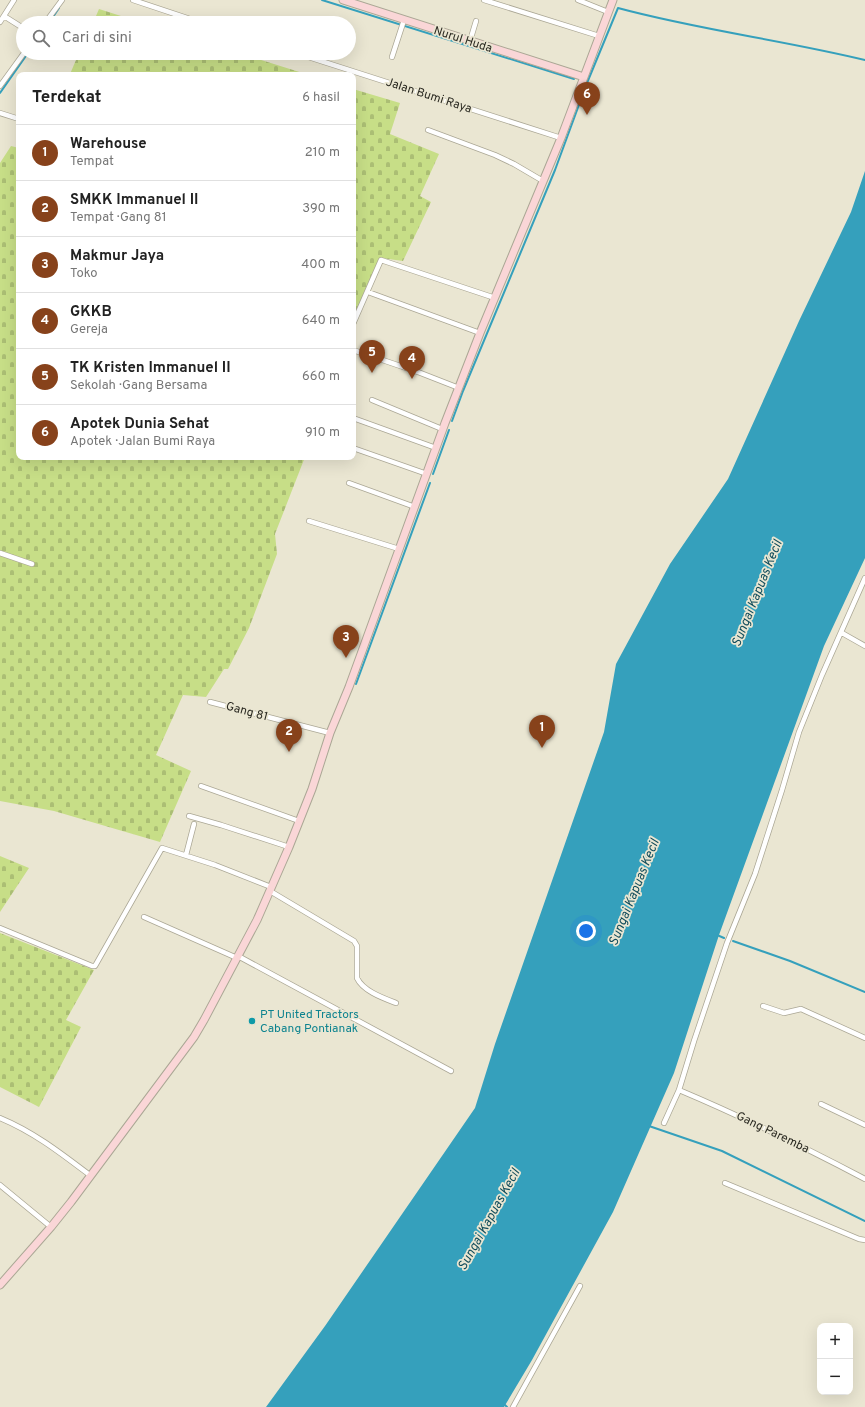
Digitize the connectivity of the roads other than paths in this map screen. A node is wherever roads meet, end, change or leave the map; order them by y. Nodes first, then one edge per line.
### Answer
1 (14, 0) edge
2 (62, 0) edge
3 (133, 0) edge
4 (343, 0) edge
5 (484, 0) edge
6 (578, 0) edge
7 (613, 0) edge
8 (608, 12) junction
9 (4, 16) junction
10 (50, 16) edge
11 (181, 16) edge
12 (404, 20) junction
13 (476, 21) dead end
14 (0, 22) edge
15 (16, 24) edge
16 (599, 36) junction
17 (470, 41) junction
18 (392, 57) dead end
19 (18, 60) edge
20 (318, 60) edge
21 (355, 72) edge
22 (356, 72) edge
23 (584, 77) junction
24 (2, 79) edge
25 (0, 86) edge
26 (0, 113) edge
27 (16, 118) edge
28 (428, 130) dead end
29 (561, 138) junction
30 (543, 181) junction
31 (368, 292) junction
32 (494, 298) junction
33 (356, 318) edge
34 (480, 333) junction
35 (356, 351) edge
36 (459, 388) junction
37 (372, 400) dead end
38 (356, 419) edge
39 (442, 429) junction
40 (436, 448) junction
41 (356, 449) edge
42 (427, 474) junction
43 (349, 483) dead end
44 (415, 507) junction
45 (309, 521) dead end
46 (399, 549) junction
47 (0, 553) edge
48 (32, 564) dead end
49 (865, 578) edge
50 (842, 633) junction
51 (865, 646) edge
52 (210, 702) dead end
53 (330, 734) junction
54 (200, 786) dead end
55 (189, 816) dead end
56 (299, 821) junction
57 (194, 824) dead end
58 (289, 847) junction
59 (186, 855) junction
60 (270, 889) junction
61 (144, 917) dead end
62 (0, 928) edge
63 (238, 957) junction
64 (396, 1003) dead end
65 (763, 1006) dead end
66 (865, 1038) edge
67 (451, 1071) dead end
68 (679, 1090) junction
69 (821, 1104) dead end
70 (0, 1118) edge
71 (664, 1123) dead end
72 (865, 1125) edge
73 (91, 1176) junction
74 (865, 1179) edge
75 (725, 1183) dead end
76 (0, 1185) edge
77 (51, 1227) junction
78 (865, 1240) edge
79 (0, 1285) edge
80 (580, 1286) dead end
81 (513, 1407) edge

1 - 9 street
2 - 10 street
3 - 11 street
4 - 12 main road, Nurul Huda
5 - 16 street
6 - 8 street
7 - 8 main road
8 - 16 main road
9 - 14 street
9 - 15 street
12 - 17 main road, Nurul Huda
12 - 18 street
13 - 17 street
16 - 23 main road
17 - 23 main road, Nurul Huda
19 - 24 street
20 - 21 street, Jalan Bumi Raya
22 - 29 street, Jalan Bumi Raya
23 - 29 main road
24 - 25 street
26 - 27 street
28 - 30 street
29 - 30 main road
30 - 32 main road
31 - 32 street
31 - 33 street
31 - 34 street
32 - 34 main road
34 - 36 main road
35 - 36 street
36 - 39 main road
37 - 39 street
38 - 40 street
39 - 40 main road
40 - 42 main road
41 - 42 street
42 - 44 main road
43 - 44 street
44 - 46 main road
45 - 46 street
46 - 53 main road
47 - 48 street
49 - 50 street
50 - 51 street
50 - 68 street
52 - 53 street, Gang 81
53 - 56 main road
54 - 56 street
55 - 58 street
56 - 58 main road
57 - 59 street
58 - 60 main road
59 - 60 street
59 - 62 street
60 - 63 main road
60 - 64 street
61 - 63 street
63 - 67 street
63 - 73 main road
65 - 66 street
68 - 71 street
68 - 74 street, Gang Paremba
69 - 72 street
70 - 73 street
73 - 77 main road
75 - 78 street
76 - 77 street
77 - 79 main road
80 - 81 street

